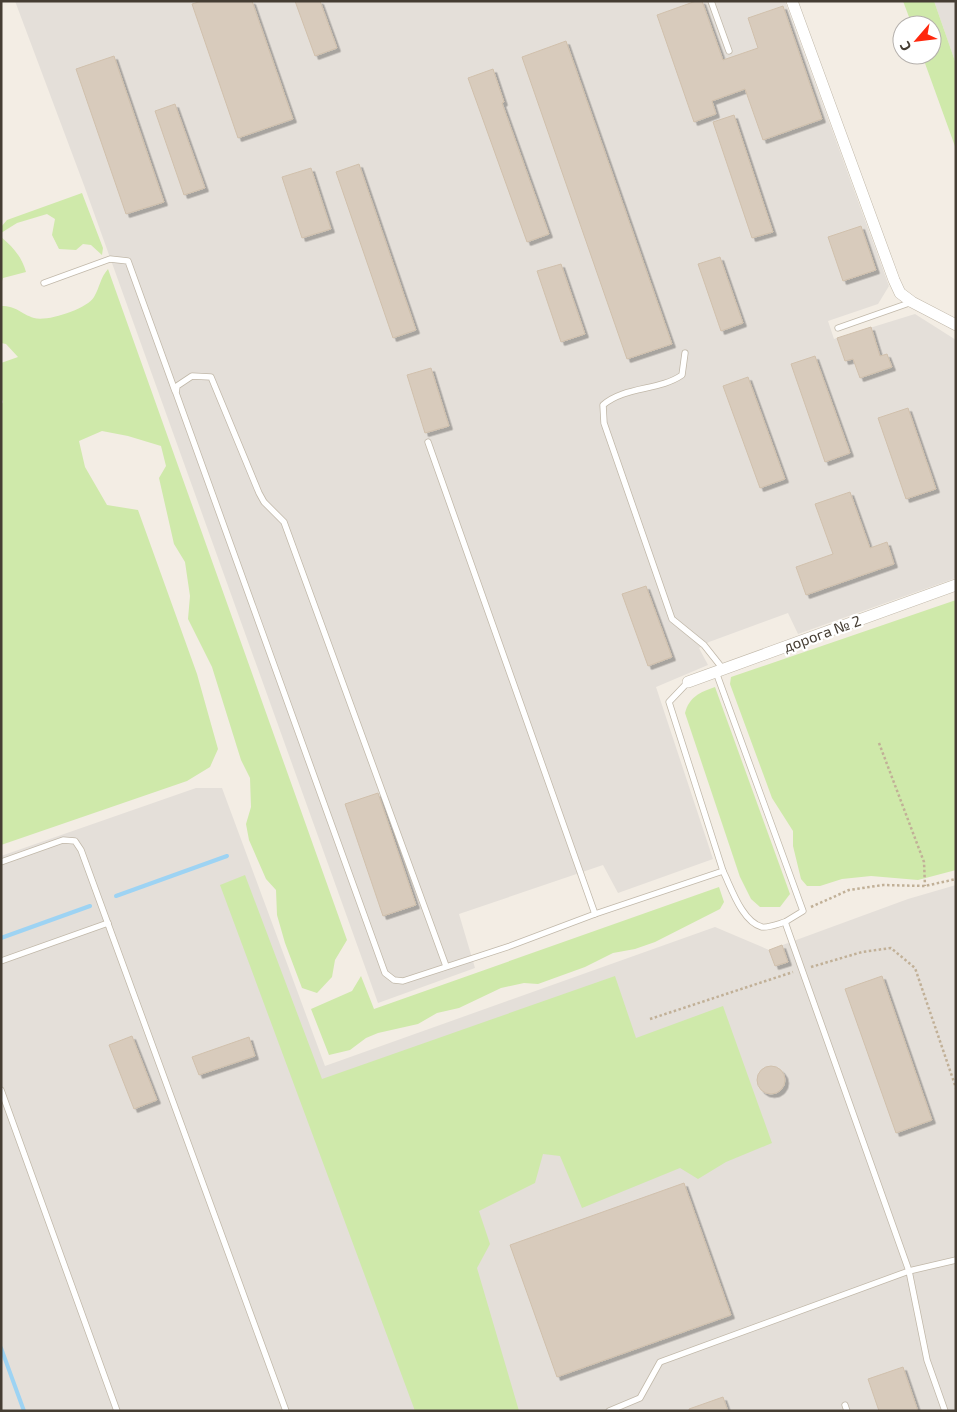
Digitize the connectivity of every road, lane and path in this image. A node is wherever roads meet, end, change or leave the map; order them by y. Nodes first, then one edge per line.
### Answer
1 (711, 1) edge
2 (792, 1) edge
3 (729, 52) dead end
4 (44, 284) dead end
5 (912, 302) junction
6 (956, 325) edge
7 (838, 328) dead end
8 (685, 353) dead end
9 (176, 393) junction
10 (428, 442) dead end
11 (956, 585) edge
12 (719, 671) junction
13 (688, 682) joint
14 (879, 743) dead end
15 (1, 862) edge
16 (723, 871) junction
17 (956, 879) edge
18 (925, 886) junction
19 (803, 911) junction
20 (595, 914) junction
21 (108, 922) junction
22 (785, 922) junction
23 (1, 960) edge
24 (446, 966) junction
25 (802, 969) junction
26 (650, 1019) dead end
27 (956, 1088) edge
28 (1, 1090) edge
29 (956, 1260) edge
30 (909, 1271) junction
31 (117, 1411) edge
32 (286, 1411) edge
33 (609, 1411) edge
34 (945, 1411) edge

1 - 3 lane
2 - 5 street
4 - 9 lane
5 - 6 street
5 - 7 lane
8 - 12 lane
9 - 24 lane
9 - 24 lane
10 - 20 lane
11 - 12 street, дорога № 2
12 - 13 street, дорога № 2
12 - 19 lane
13 - 16 lane
14 - 18 path
15 - 21 lane
16 - 20 lane
16 - 22 lane
17 - 18 path
18 - 19 path
19 - 22 lane
20 - 24 lane
21 - 23 lane
21 - 32 lane
22 - 25 lane
25 - 26 path
25 - 27 path
25 - 30 lane
28 - 31 lane
29 - 30 lane
30 - 33 lane
30 - 34 lane

